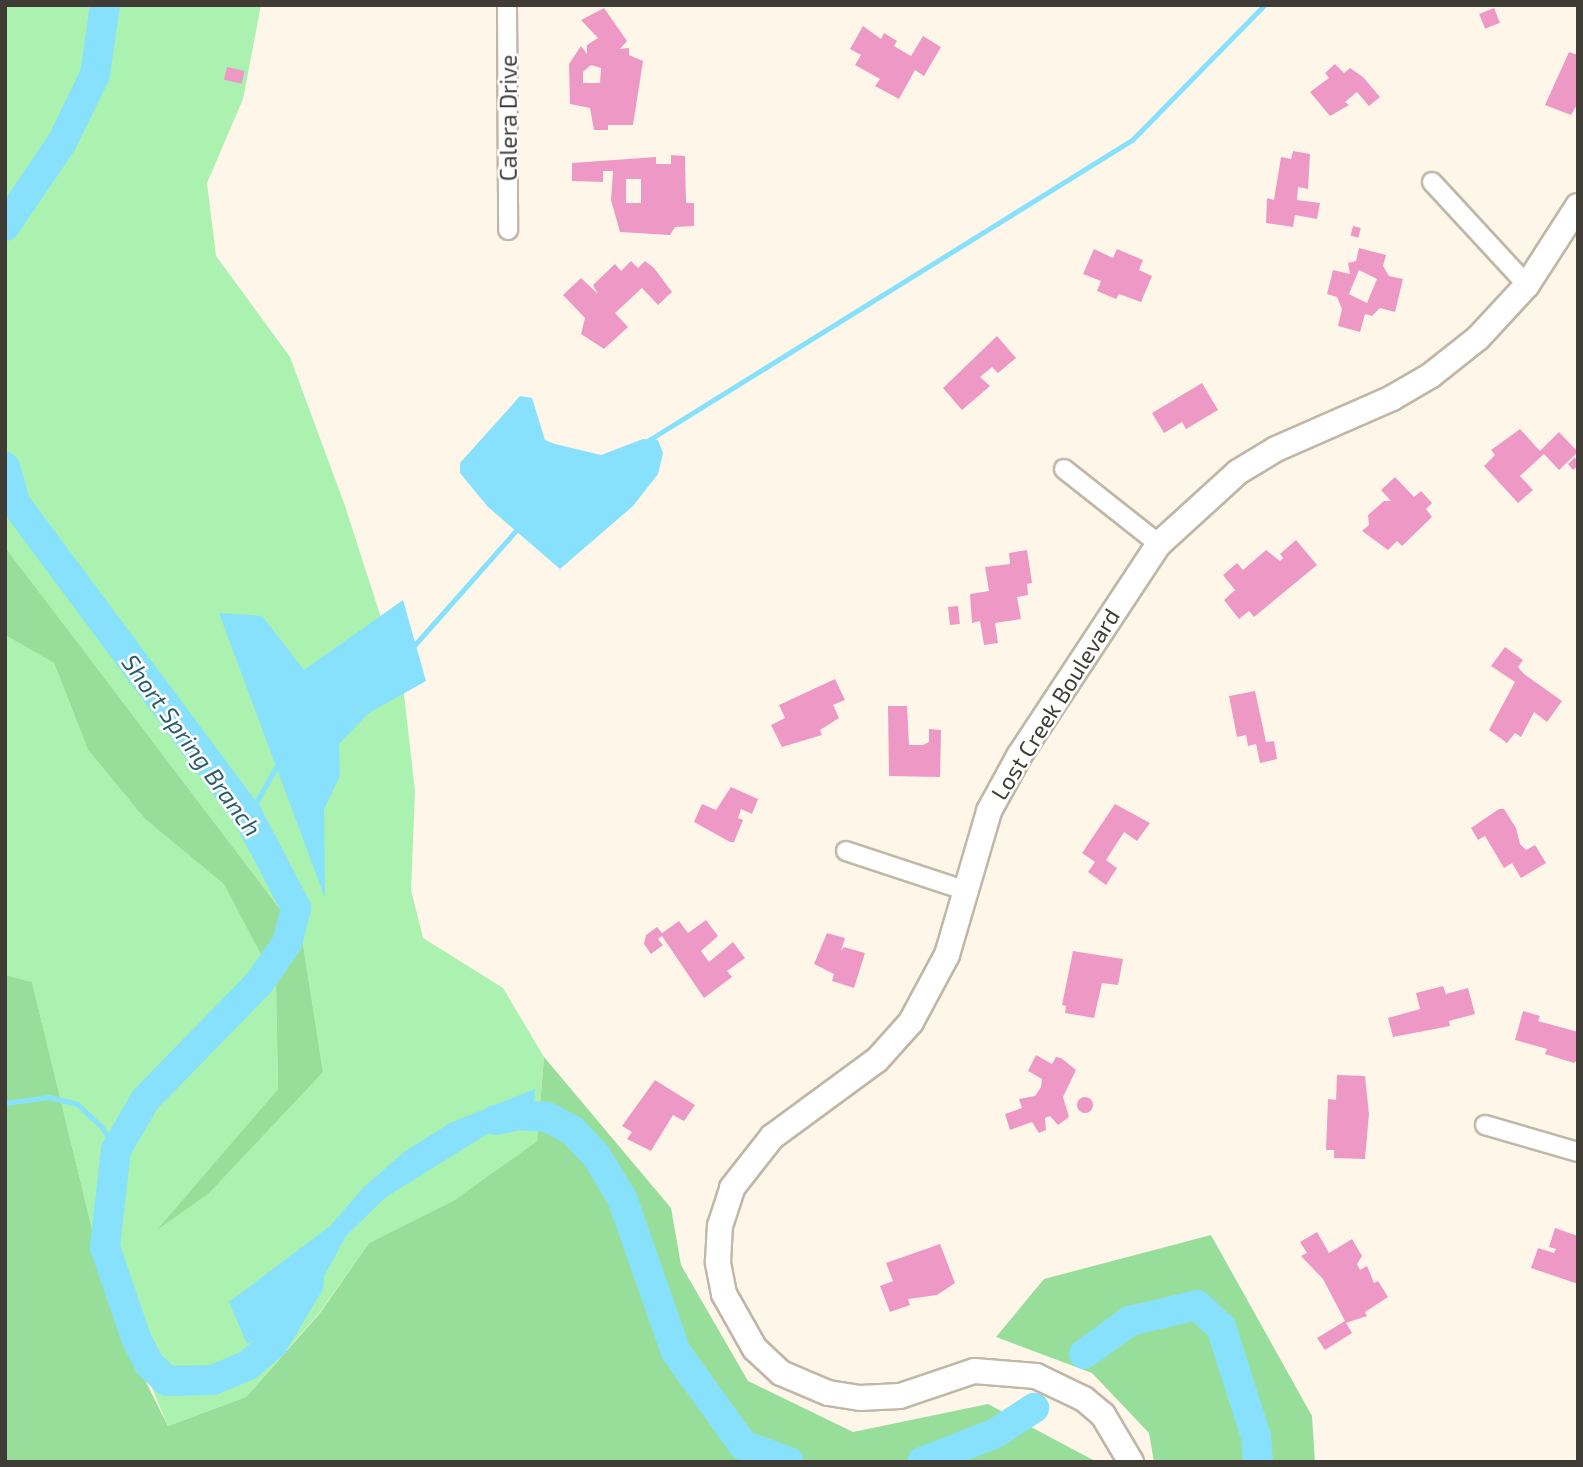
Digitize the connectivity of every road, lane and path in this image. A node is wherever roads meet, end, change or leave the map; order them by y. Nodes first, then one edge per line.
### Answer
1 (507, 5) edge
2 (1432, 182) dead end
3 (1578, 206) edge
4 (508, 230) dead end
5 (1528, 285) junction
6 (1064, 469) dead end
7 (1159, 544) junction
8 (846, 851) dead end
9 (964, 890) junction
10 (1485, 1125) dead end
11 (1578, 1152) edge
12 (1131, 1462) edge

1 - 4 street, Calera Drive
2 - 5 street
3 - 5 street, Lost Creek Boulevard
5 - 7 street, Lost Creek Boulevard
6 - 7 street
7 - 9 street, Lost Creek Boulevard
8 - 9 street
9 - 12 street, Lost Creek Boulevard
10 - 11 street

